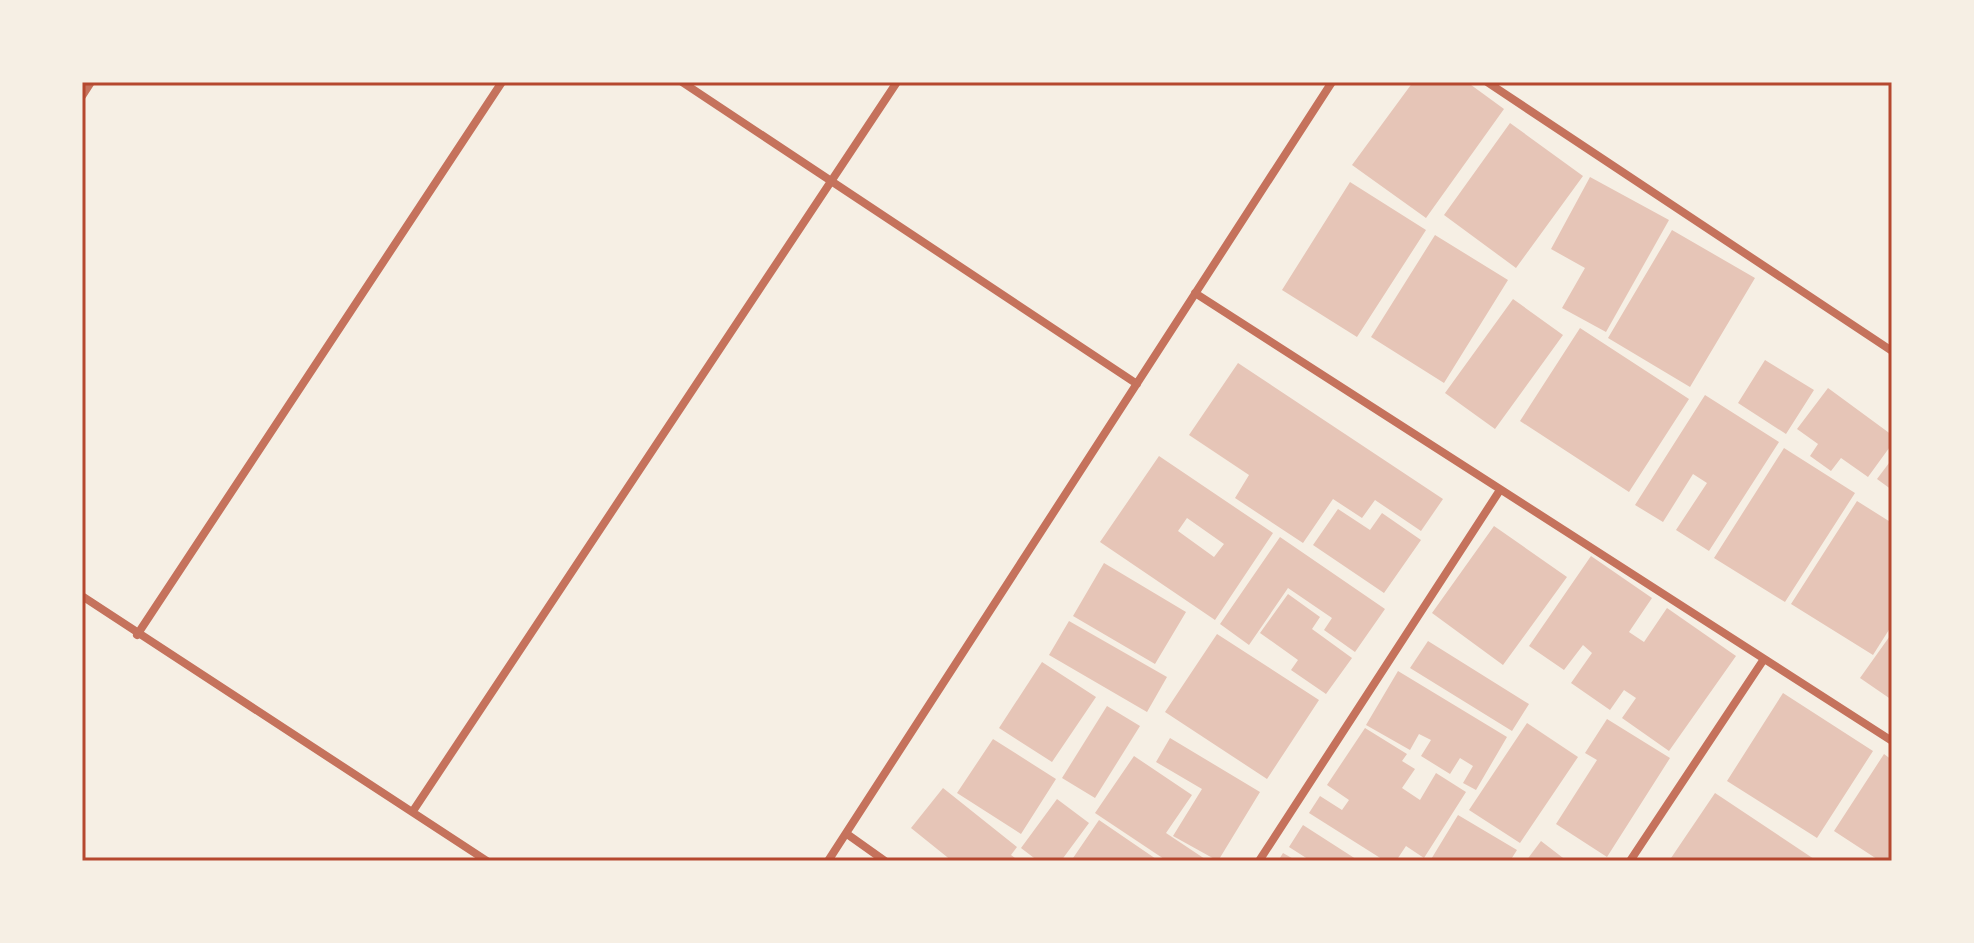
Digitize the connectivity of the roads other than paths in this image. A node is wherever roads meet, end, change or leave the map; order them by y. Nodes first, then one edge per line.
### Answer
1 (502, 82) edge
2 (682, 82) edge
3 (897, 82) edge
4 (1332, 82) edge
5 (1487, 82) edge
6 (90, 83) edge
7 (82, 96) edge
8 (833, 180) junction
9 (1195, 293) junction
10 (1892, 351) edge
11 (1137, 384) junction
12 (1500, 490) junction
13 (82, 596) edge
14 (137, 635) junction
15 (1764, 659) junction
16 (1892, 741) edge
17 (413, 811) junction
18 (847, 834) junction
19 (487, 861) edge
20 (828, 861) edge
21 (885, 861) edge
22 (1259, 861) edge
23 (1630, 861) edge

1 - 14 street
2 - 8 street
3 - 8 street
4 - 9 street
5 - 10 street
6 - 7 street
8 - 11 street
8 - 17 street
9 - 11 street
9 - 12 street
11 - 18 street
12 - 15 street
12 - 22 street
13 - 14 street
14 - 17 street
15 - 16 street
15 - 23 street
17 - 19 street
18 - 20 street
18 - 21 street

